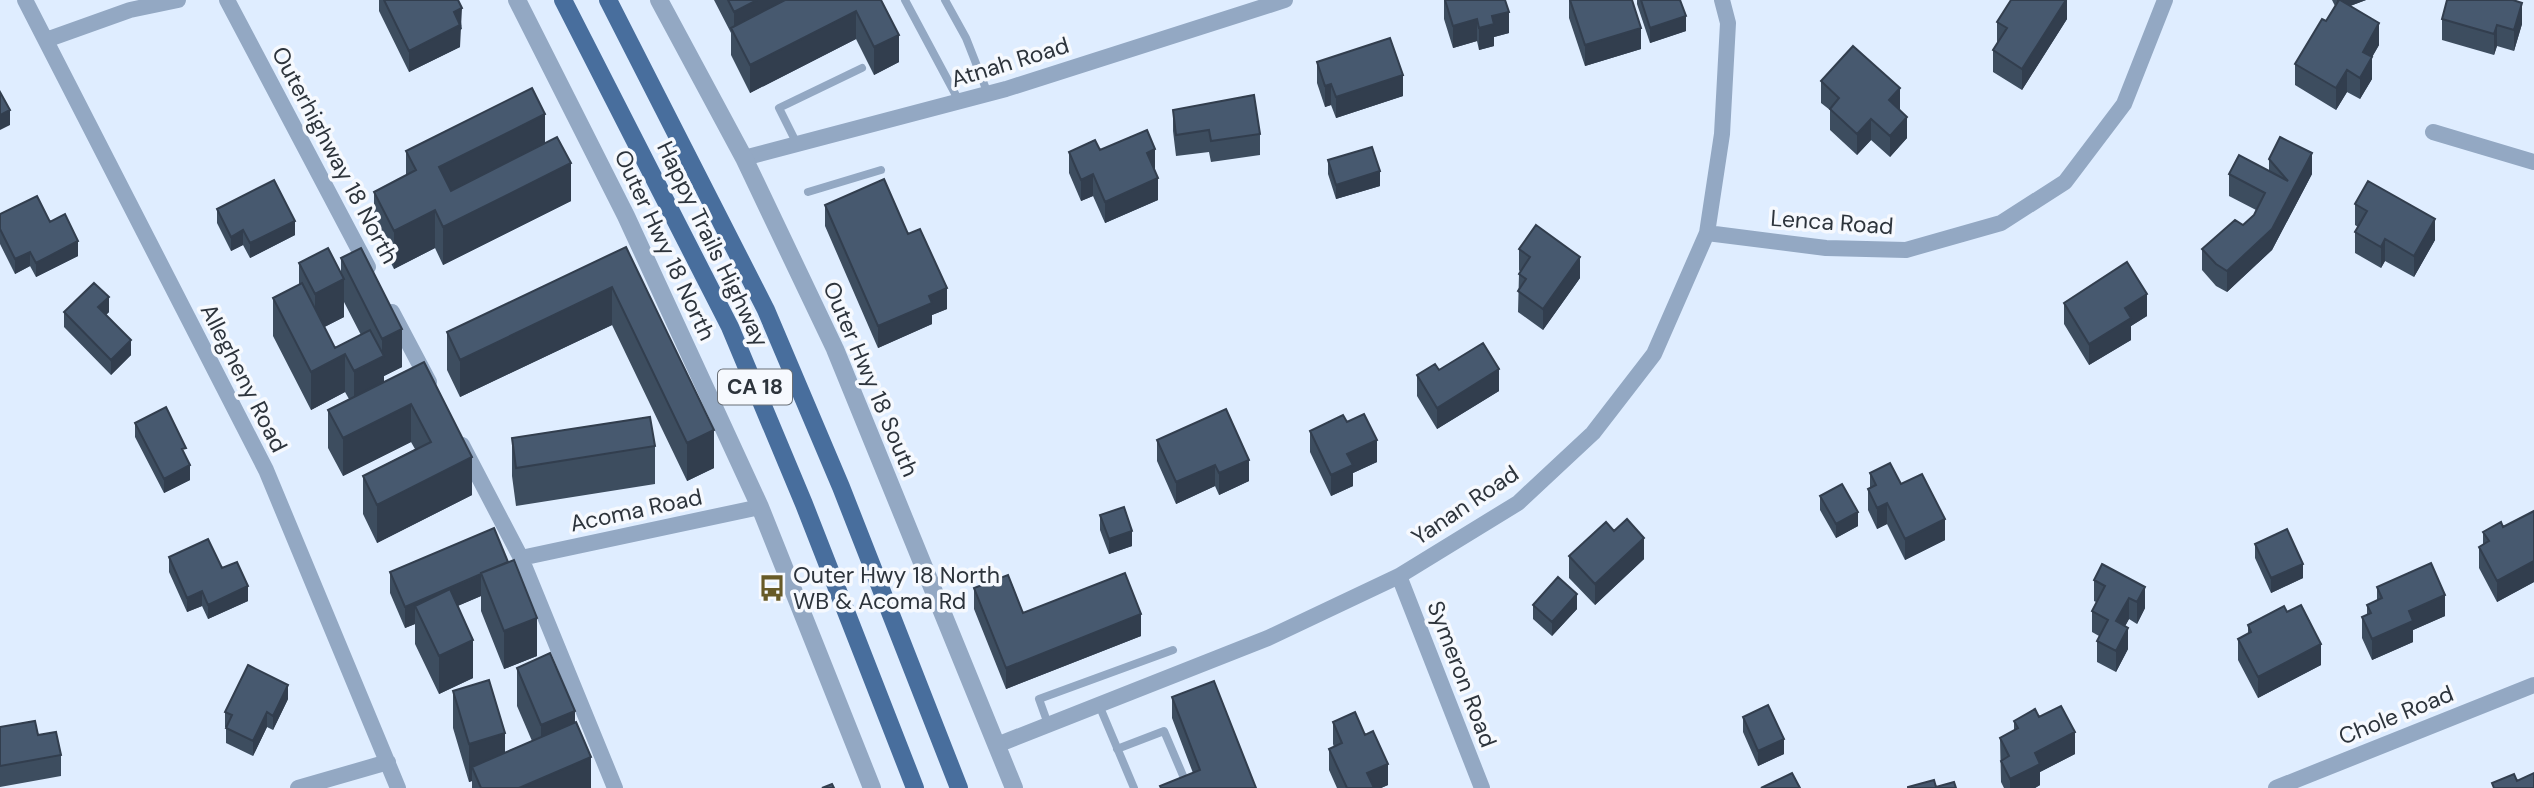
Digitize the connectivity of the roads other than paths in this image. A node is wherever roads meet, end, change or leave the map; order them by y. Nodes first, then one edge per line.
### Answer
1 (25, 0) edge
2 (178, 0) edge
3 (228, 0) edge
4 (517, 0) edge
5 (563, 0) edge
6 (608, 0) edge
7 (659, 0) edge
8 (905, 0) edge
9 (946, 0) edge
10 (1285, 0) edge
11 (1722, 0) edge
12 (2165, 0) edge
13 (1256, 4) edge
14 (46, 40) junction
15 (862, 68) dead end
16 (988, 93) junction
17 (959, 101) junction
18 (2433, 132) dead end
19 (797, 144) junction
20 (744, 158) junction
21 (2534, 162) edge
22 (881, 170) dead end
23 (808, 192) dead end
24 (1707, 233) junction
25 (374, 279) edge
26 (387, 303) edge
27 (438, 400) edge
28 (457, 437) edge
29 (760, 507) junction
30 (521, 558) junction
31 (1399, 576) junction
32 (1173, 650) dead end
33 (2534, 685) edge
34 (1099, 705) junction
35 (1048, 724) junction
36 (997, 745) junction
37 (1117, 749) junction
38 (388, 762) junction
39 (298, 788) edge
40 (398, 788) edge
41 (615, 788) edge
42 (872, 788) edge
43 (915, 788) edge
44 (959, 788) edge
45 (1014, 788) edge
46 (1134, 788) edge
47 (1179, 788) edge
48 (1482, 788) edge
49 (2276, 788) edge

1 - 14 street, Allegheny Road
2 - 14 street
3 - 25 street, Outerhighway 18 North
4 - 29 street, Outer Hwy 18 North
5 - 43 main road, Happy Trails Highway / CA 18
6 - 44 main road, Happy Trails Highway / CA 18
7 - 20 street, Outer Hwy 18 South
8 - 17 lane
9 - 16 lane
10 - 13 street, Atnah Road
11 - 24 street, Yanan Road
12 - 24 street, Lenca Road
13 - 16 street, Atnah Road
14 - 38 street, Allegheny Road
15 - 19 lane
16 - 17 street, Atnah Road
17 - 19 street, Atnah Road
18 - 21 street
19 - 20 street, Atnah Road
20 - 36 street, Outer Hwy 18 South
22 - 23 lane
24 - 31 street, Yanan Road
26 - 27 street
28 - 30 street
29 - 30 street, Acoma Road
29 - 42 street, Outer Hwy 18 North
30 - 41 street
31 - 34 street, Yanan Road
31 - 48 street, Symeron Road
32 - 35 lane
33 - 49 street, Chole Road
34 - 35 street, Yanan Road
34 - 37 lane
35 - 36 street, Yanan Road
36 - 45 street, Outer Hwy 18 South
37 - 46 lane
37 - 47 lane
38 - 39 street
38 - 40 street, Allegheny Road

